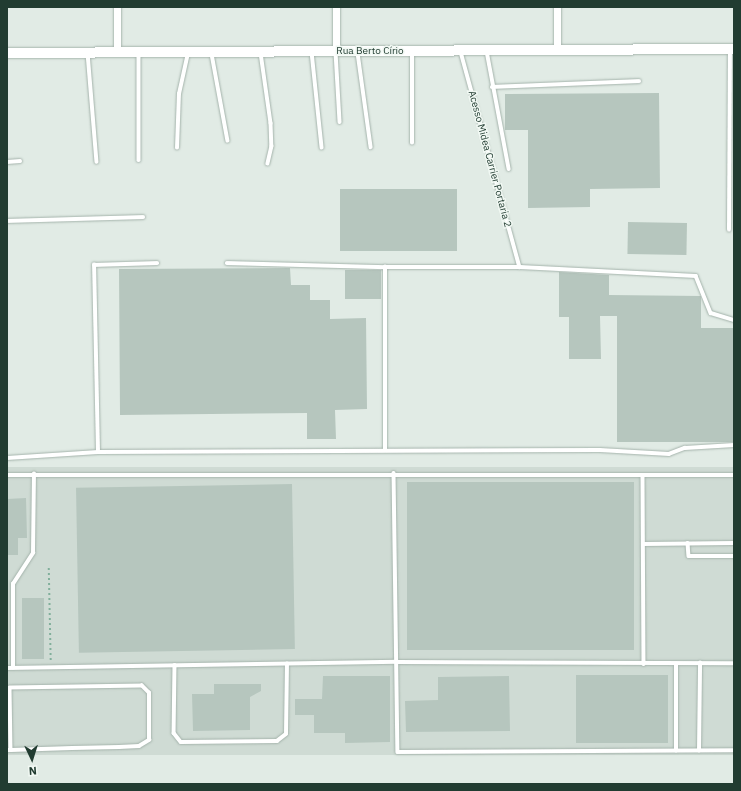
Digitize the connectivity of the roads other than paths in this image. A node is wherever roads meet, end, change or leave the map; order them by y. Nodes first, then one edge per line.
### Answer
1 (117, 7) edge
2 (336, 7) edge
3 (556, 7) edge
4 (732, 49) edge
5 (461, 50) junction
6 (487, 50) junction
7 (557, 50) junction
8 (312, 51) junction
9 (336, 51) junction
10 (358, 51) junction
11 (412, 51) junction
12 (88, 52) junction
13 (117, 52) junction
14 (139, 52) junction
15 (188, 52) junction
16 (211, 52) junction
17 (261, 52) junction
18 (7, 53) edge
19 (733, 75) edge
20 (639, 81) dead end
21 (492, 88) junction
22 (732, 116) edge
23 (340, 122) dead end
24 (228, 141) dead end
25 (412, 143) dead end
26 (322, 147) dead end
27 (371, 147) dead end
28 (177, 148) dead end
29 (139, 160) dead end
30 (20, 161) dead end
31 (7, 162) edge
32 (97, 162) dead end
33 (268, 164) dead end
34 (509, 169) dead end
35 (143, 217) dead end
36 (7, 221) edge
37 (729, 230) dead end
38 (157, 263) dead end
39 (227, 263) dead end
40 (520, 266) junction
41 (385, 267) junction
42 (734, 320) edge
43 (734, 446) edge
44 (385, 450) junction
45 (98, 452) junction
46 (7, 458) edge
47 (394, 473) junction
48 (34, 474) junction
49 (7, 475) edge
50 (734, 475) edge
51 (643, 476) junction
52 (688, 543) junction
53 (734, 543) edge
54 (643, 544) junction
55 (734, 556) edge
56 (397, 662) junction
57 (700, 663) junction
58 (734, 663) edge
59 (287, 664) junction
60 (644, 664) junction
61 (676, 664) junction
62 (175, 665) junction
63 (7, 668) edge
64 (13, 668) junction
65 (8, 688) edge
66 (9, 750) edge
67 (734, 750) edge
68 (676, 751) junction
69 (699, 751) junction

1 - 13 street
2 - 9 street
3 - 7 street
4 - 7 street, Rua Berto Círio
4 - 19 lane
5 - 6 street, Rua Berto Círio
5 - 11 street, Rua Berto Círio
5 - 40 lane, Acesso Midea Carrier Portaria 2
6 - 7 street, Rua Berto Círio
6 - 21 lane
8 - 9 street, Rua Berto Círio
8 - 17 street, Rua Berto Círio
8 - 26 lane
9 - 10 street, Rua Berto Círio
9 - 23 lane
10 - 11 street, Rua Berto Círio
10 - 27 lane
11 - 25 lane
12 - 13 street, Rua Berto Círio
12 - 18 street, Rua Berto Círio
12 - 32 lane
13 - 14 street, Rua Berto Círio
14 - 15 street, Rua Berto Círio
14 - 29 lane
15 - 16 street, Rua Berto Círio
15 - 28 lane
16 - 17 street, Rua Berto Círio
16 - 24 lane
17 - 33 lane
19 - 22 lane
20 - 21 lane
21 - 34 lane
22 - 37 lane
30 - 31 lane
35 - 36 lane
38 - 45 lane
39 - 41 lane
40 - 41 lane
40 - 42 lane
41 - 44 lane
43 - 44 lane
44 - 45 lane
45 - 46 lane
47 - 48 lane
47 - 51 lane
47 - 56 lane
48 - 49 lane
48 - 64 lane
50 - 51 lane
51 - 54 lane
52 - 53 lane
52 - 54 lane
52 - 55 lane
54 - 60 lane
56 - 59 lane
56 - 60 lane
56 - 68 lane
57 - 58 lane
57 - 61 lane
57 - 69 lane
59 - 62 lane
59 - 62 lane
60 - 61 lane
61 - 68 lane
62 - 64 lane
63 - 64 lane
65 - 66 lane
65 - 66 lane
67 - 69 lane
68 - 69 lane

